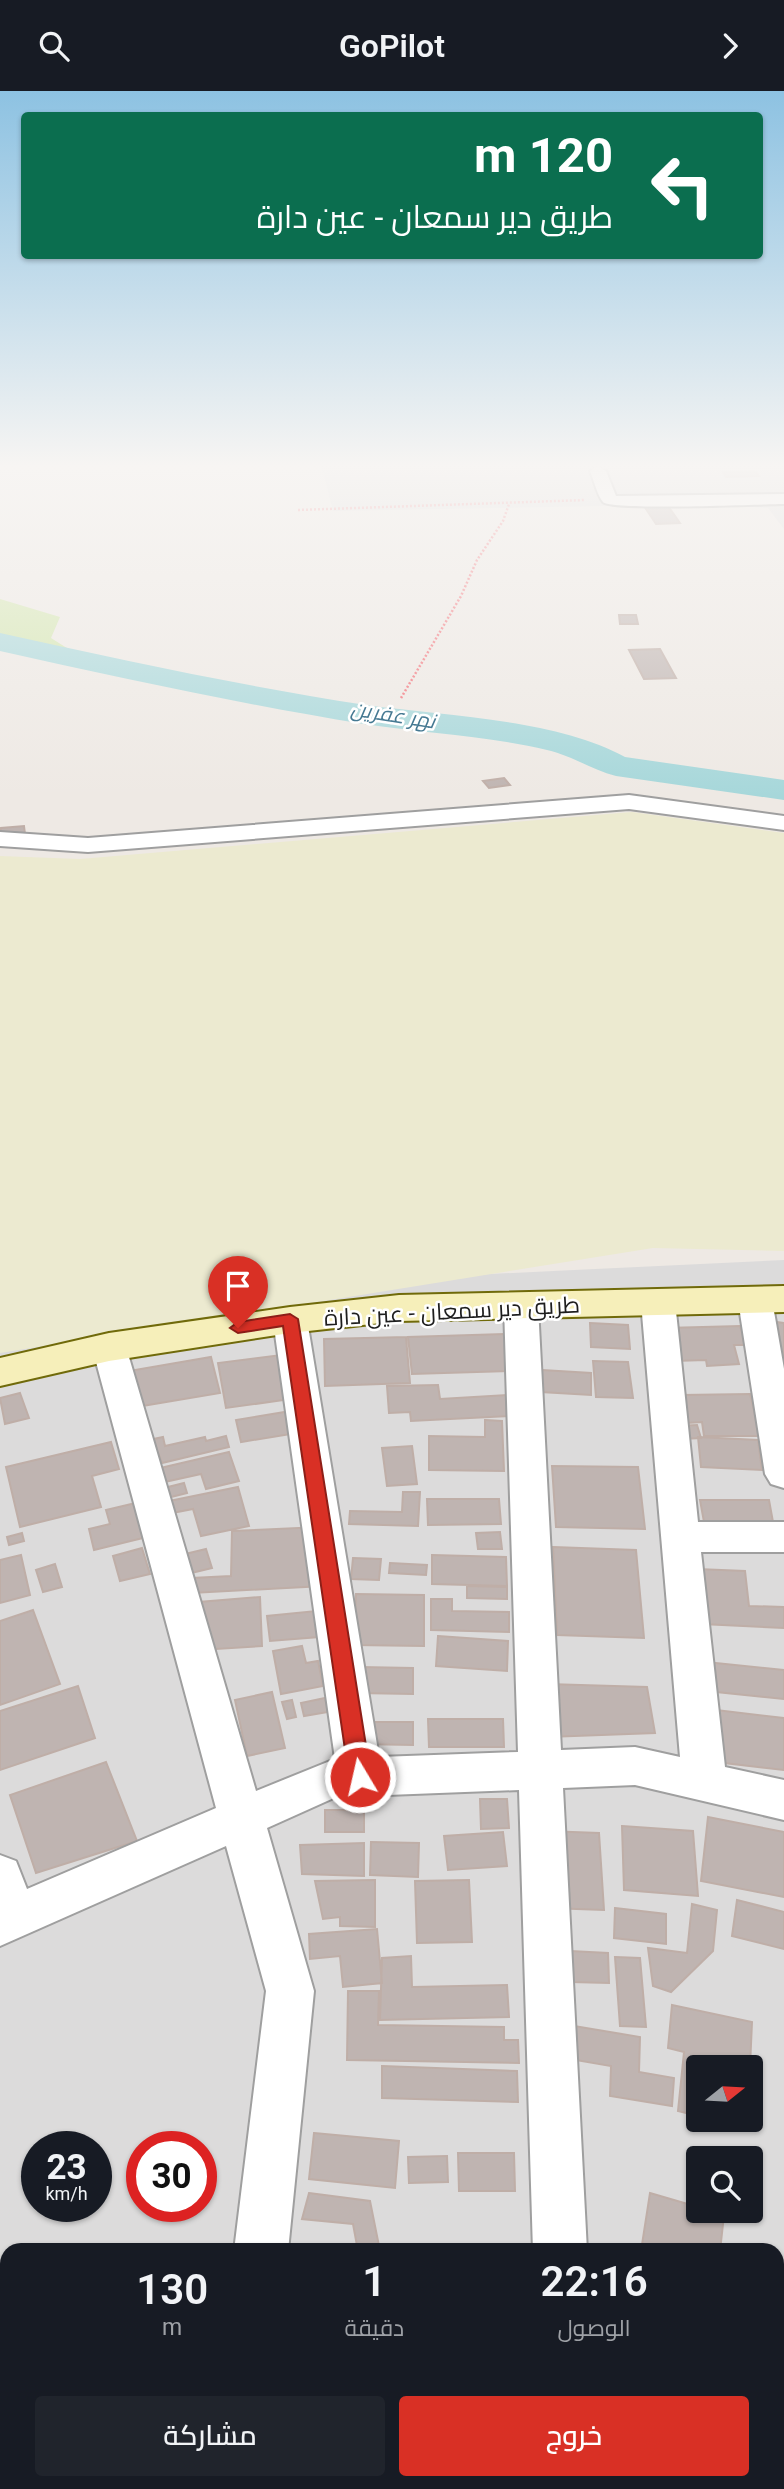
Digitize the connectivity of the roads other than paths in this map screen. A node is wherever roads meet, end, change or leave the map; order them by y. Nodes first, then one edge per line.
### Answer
1 (784, 823) edge
2 (0, 839) edge
3 (770, 1299) edge
4 (658, 1302) junction
5 (521, 1306) junction
6 (290, 1319) junction
7 (109, 1347) junction
8 (0, 1373) edge
9 (784, 1474) edge
10 (680, 1537) junction
11 (784, 1537) edge
12 (540, 1770) junction
13 (360, 1777) junction
14 (704, 1782) junction
15 (784, 1800) edge
16 (242, 1818) junction
17 (4, 1906) edge
18 (262, 2243) edge
19 (560, 2243) edge

1 - 2 street
3 - 4 main road, طريق دير سمعان - عين دارة
3 - 9 street
4 - 5 main road, طريق دير سمعان - عين دارة
4 - 10 street
5 - 6 main road, طريق دير سمعان - عين دارة
5 - 12 street
6 - 7 main road, طريق دير سمعان - عين دارة
6 - 13 street
7 - 8 main road, طريق دير سمعان - عين دارة
7 - 16 street
10 - 11 street
10 - 14 street
12 - 13 street
12 - 14 street
12 - 19 street
13 - 16 street
14 - 15 street
16 - 17 street
16 - 18 street

